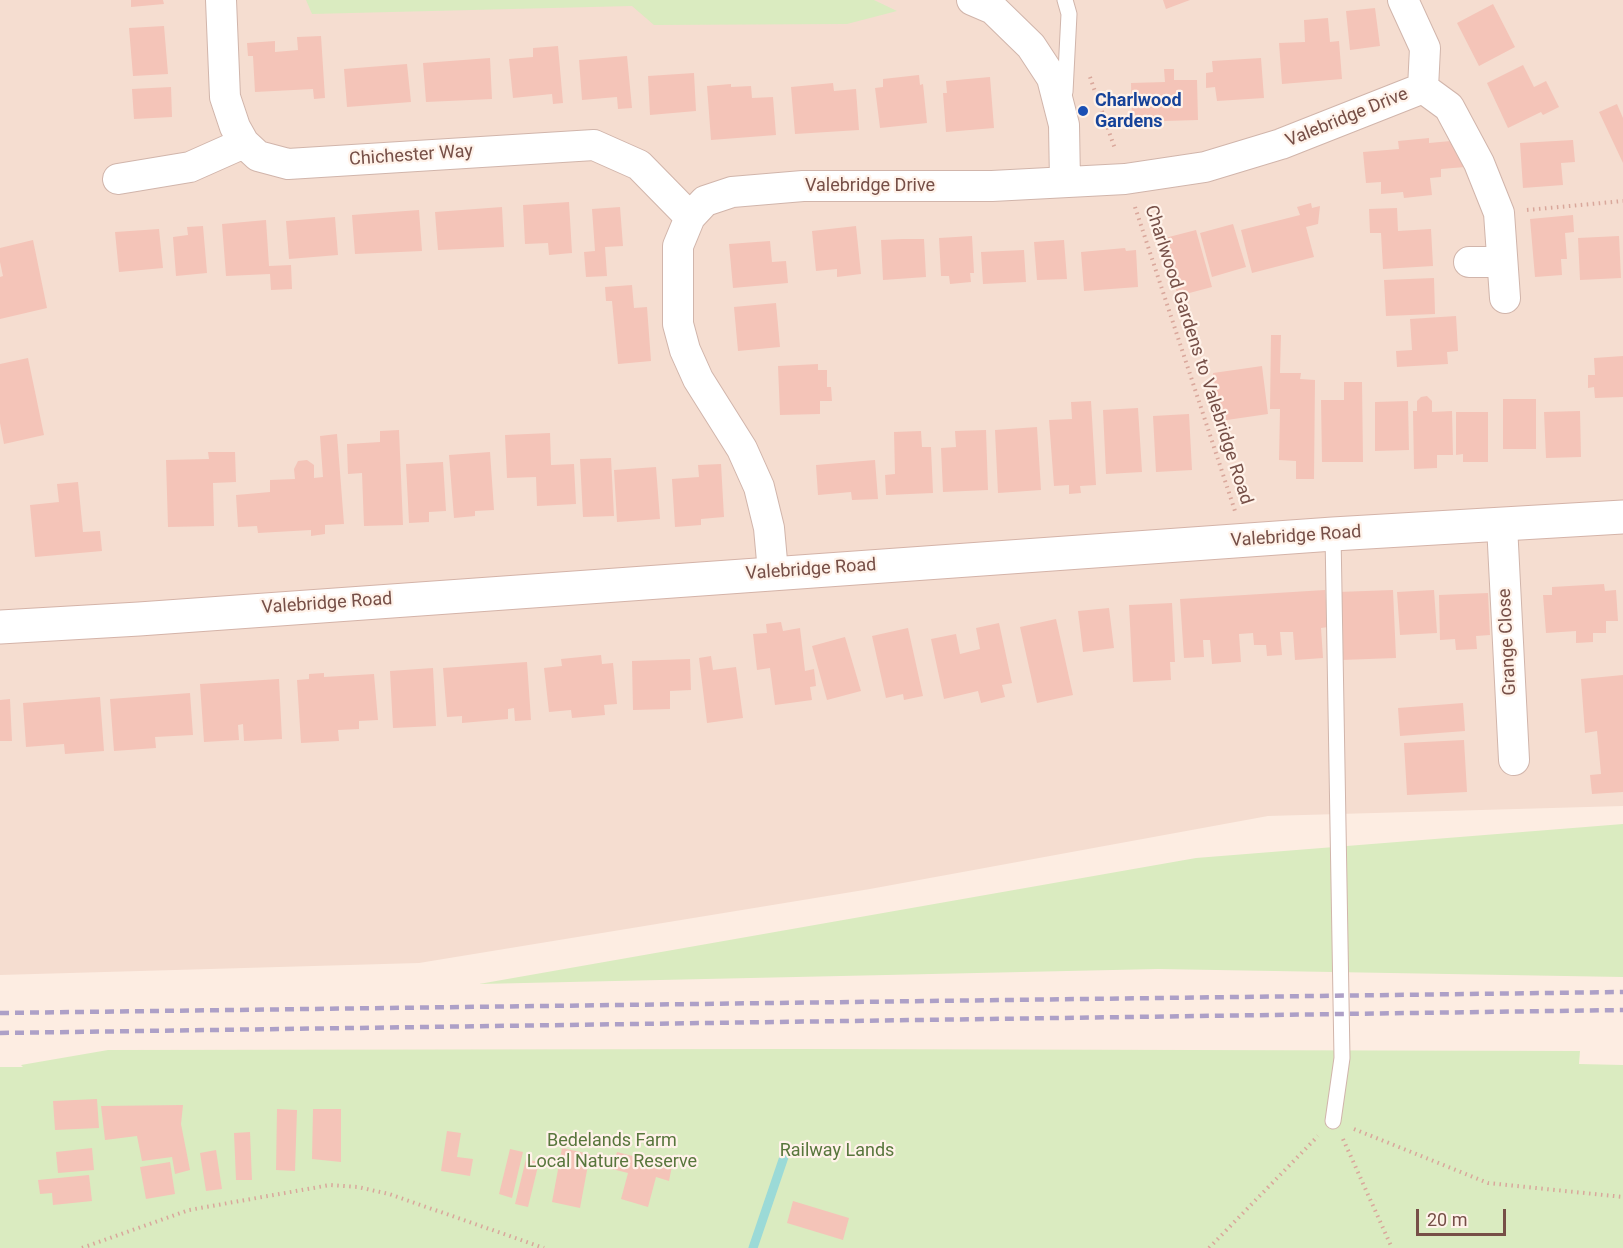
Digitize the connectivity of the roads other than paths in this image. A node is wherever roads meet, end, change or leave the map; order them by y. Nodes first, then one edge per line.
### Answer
1 (221, 0) edge
2 (972, 0) edge
3 (1065, 0) edge
4 (1404, 0) edge
5 (1423, 88) junction
6 (1064, 125) junction
7 (244, 143) junction
8 (118, 179) dead end
9 (1065, 182) junction
10 (690, 217) junction
11 (1469, 262) dead end
12 (1501, 262) junction
13 (1505, 298) dead end
14 (1623, 517) edge
15 (1502, 525) junction
16 (1333, 534) junction
17 (773, 572) junction
18 (0, 627) edge
19 (1514, 760) dead end
20 (1333, 1121) road end

1 - 7 street
2 - 6 street
3 - 6 lane
4 - 5 street, Valebridge Drive
5 - 9 street, Valebridge Drive
5 - 12 street, Valebridge Drive
6 - 9 street
7 - 8 street
7 - 10 street, Chichester Way
9 - 10 street, Valebridge Drive
10 - 17 street, Valebridge Drive
11 - 12 street
12 - 13 street, Valebridge Drive
14 - 15 street, Valebridge Road
15 - 16 street, Valebridge Road
15 - 19 street, Grange Close
16 - 17 street, Valebridge Road
16 - 20 lane
17 - 18 street, Valebridge Road

